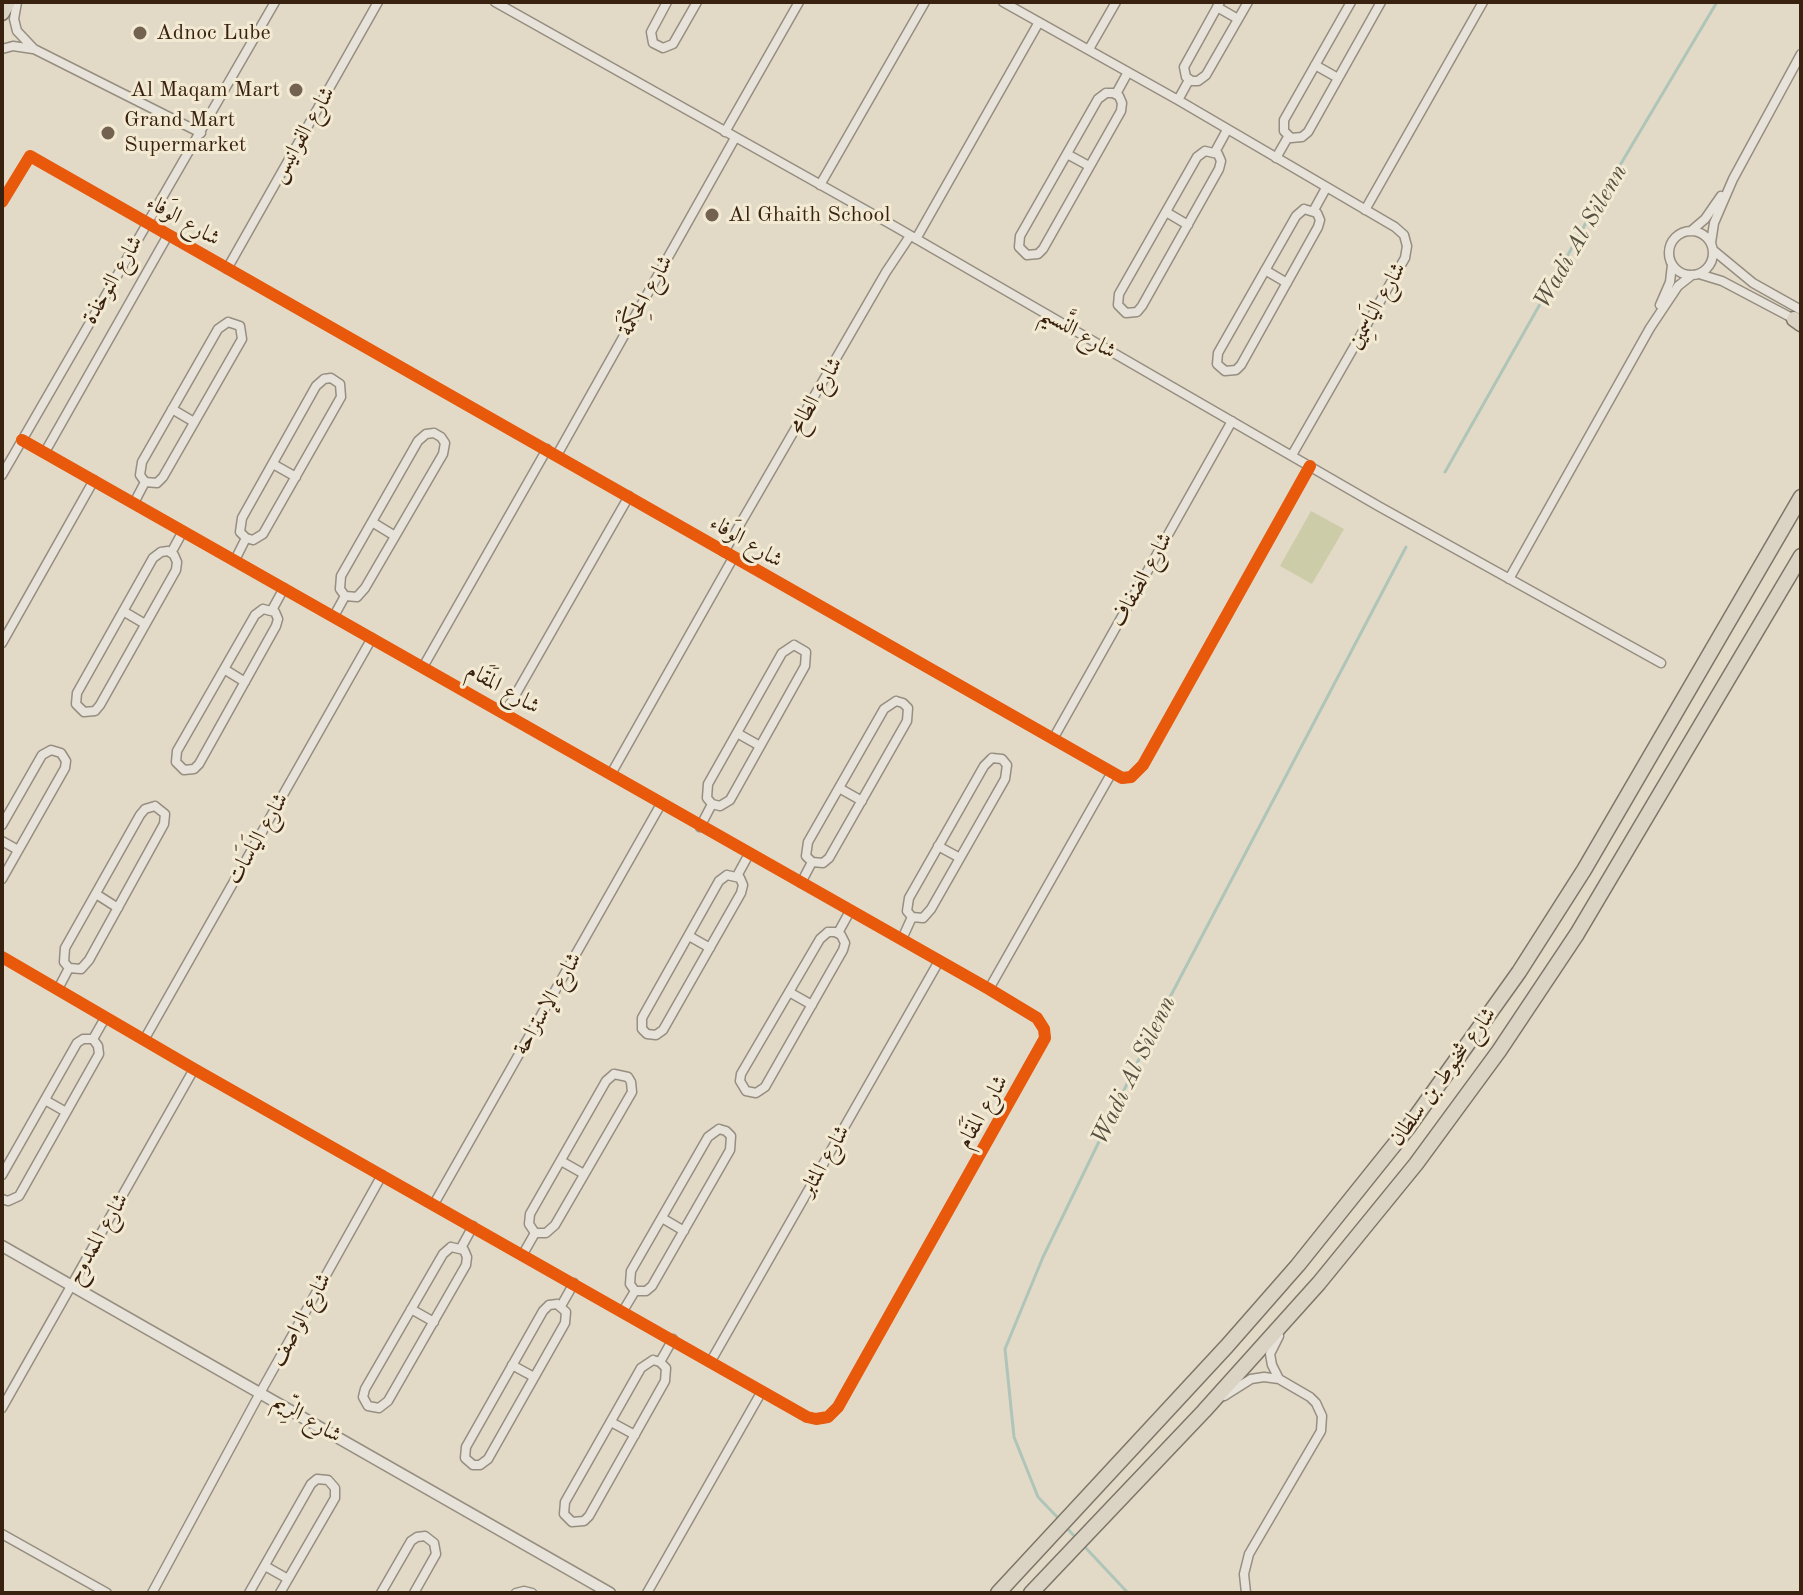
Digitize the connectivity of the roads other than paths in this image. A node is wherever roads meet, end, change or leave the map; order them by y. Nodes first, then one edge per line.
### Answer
1 (8, 2) edge
2 (17, 2) edge
3 (275, 2) edge
4 (378, 2) edge
5 (495, 2) edge
6 (667, 2) edge
7 (697, 2) edge
8 (799, 2) edge
9 (925, 2) edge
10 (1003, 2) edge
11 (1116, 2) edge
12 (1248, 2) edge
13 (1351, 2) edge
14 (1381, 2) edge
15 (1483, 2) edge
16 (1218, 4) edge
17 (2, 13) edge
18 (1238, 19) junction
19 (1039, 22) junction
20 (2, 49) edge
21 (34, 49) junction
22 (1089, 49) junction
23 (1801, 54) edge
24 (1315, 65) junction
25 (1128, 72) junction
26 (1338, 78) junction
27 (1189, 80) junction
28 (1116, 94) junction
29 (1178, 100) junction
30 (1227, 130) junction
31 (725, 132) junction
32 (201, 133) junction
33 (1288, 137) junction
34 (735, 138) junction
35 (1215, 152) junction
36 (1067, 154) junction
37 (1276, 158) junction
38 (1089, 166) junction
39 (1733, 179) junction
40 (820, 185) junction
41 (1326, 188) junction
42 (2, 202) edge
43 (1314, 210) junction
44 (1365, 210) junction
45 (1166, 212) junction
46 (146, 223) junction
47 (1188, 225) junction
48 (1691, 231) junction
49 (168, 235) junction
50 (910, 236) junction
51 (1712, 246) junction
52 (1672, 263) junction
53 (227, 269) junction
54 (1265, 270) junction
55 (1695, 275) junction
56 (1287, 283) junction
57 (1799, 319) edge
58 (1650, 328) junction
59 (172, 409) junction
60 (1232, 421) junction
61 (194, 422) junction
62 (22, 440) junction
63 (547, 449) junction
64 (45, 452) junction
65 (557, 455) junction
66 (1292, 455) junction
67 (273, 464) junction
68 (1310, 466) junction
69 (2, 475) edge
70 (296, 477) junction
71 (94, 480) junction
72 (145, 482) junction
73 (629, 496) junction
74 (1801, 497) edge
75 (134, 503) junction
76 (372, 522) junction
77 (183, 531) junction
78 (395, 536) junction
79 (246, 538) junction
80 (171, 553) junction
81 (729, 555) junction
82 (1801, 556) edge
83 (235, 560) junction
84 (1509, 579) junction
85 (284, 588) junction
86 (345, 596) junction
87 (272, 610) junction
88 (123, 611) junction
89 (334, 616) junction
90 (145, 624) junction
91 (372, 638) junction
92 (2, 643) edge
93 (1661, 663) dead end
94 (423, 667) junction
95 (224, 669) junction
96 (245, 682) junction
97 (505, 713) junction
98 (737, 733) junction
99 (1053, 739) junction
100 (760, 746) junction
101 (611, 774) junction
102 (1111, 774) junction
103 (839, 788) junction
104 (862, 801) junction
105 (661, 804) junction
106 (712, 804) junction
107 (2, 825) edge
108 (700, 827) junction
109 (2, 841) edge
110 (938, 846) junction
111 (18, 850) junction
112 (749, 854) junction
113 (960, 858) junction
114 (812, 862) junction
115 (737, 876) junction
116 (2, 879) edge
117 (801, 883) junction
118 (96, 894) junction
119 (118, 908) junction
120 (850, 911) junction
121 (912, 917) junction
122 (838, 933) junction
123 (689, 936) junction
124 (902, 939) junction
125 (710, 948) junction
126 (939, 961) junction
127 (4, 962) edge
128 (69, 968) junction
129 (58, 989) junction
130 (989, 989) junction
131 (789, 992) junction
132 (812, 1005) junction
133 (105, 1018) junction
134 (93, 1039) junction
135 (144, 1040) junction
136 (194, 1069) junction
137 (45, 1100) junction
138 (66, 1112) junction
139 (561, 1161) junction
140 (584, 1174) junction
141 (2, 1175) edge
142 (382, 1175) junction
143 (2, 1199) edge
144 (434, 1204) junction
145 (662, 1218) junction
146 (473, 1226) junction
147 (684, 1231) junction
148 (535, 1233) junction
149 (2, 1246) edge
150 (461, 1248) junction
151 (523, 1254) junction
152 (574, 1283) junction
153 (71, 1286) junction
154 (635, 1291) junction
155 (561, 1306) junction
156 (411, 1309) junction
157 (623, 1311) junction
158 (1292, 1312) junction
159 (434, 1322) junction
160 (673, 1339) junction
161 (711, 1361) junction
162 (660, 1362) junction
163 (512, 1365) junction
164 (534, 1377) junction
165 (1279, 1379) junction
166 (762, 1391) junction
167 (260, 1393) junction
168 (2, 1408) edge
169 (1204, 1411) junction
170 (611, 1422) junction
171 (635, 1435) junction
172 (2, 1534) edge
173 (265, 1566) junction
174 (288, 1579) junction
175 (1033, 1591) edge
176 (107, 1593) edge
177 (152, 1593) edge
178 (249, 1593) edge
179 (280, 1593) edge
180 (381, 1593) edge
181 (414, 1593) edge
182 (516, 1593) edge
183 (532, 1593) edge
184 (610, 1593) edge
185 (647, 1593) edge
186 (998, 1593) edge
187 (1246, 1593) edge

1 - 17 main road
2 - 21 street
3 - 32 street, شارع النوخذة
4 - 53 street, شارع الفوانيس
5 - 31 street, شارع النَّسيم
6 - 7 street
8 - 31 street
9 - 40 street
10 - 19 street, شارع اليَاسمِين
11 - 22 street
12 - 18 street
13 - 24 street
14 - 26 street
15 - 44 street
16 - 18 street
16 - 27 street
18 - 27 street
19 - 22 street, شارع اليَاسمِين
19 - 50 street, شارع الطامح
20 - 21 street
21 - 32 street
22 - 25 street, شارع اليَاسمِين
23 - 39 street
24 - 26 street
24 - 33 street
25 - 28 street
25 - 29 street, شارع اليَاسمِين
26 - 33 street
27 - 29 street
28 - 36 street
28 - 38 street
29 - 30 street, شارع اليَاسمِين
30 - 35 street
30 - 37 street, شارع اليَاسمِين
31 - 34 street, شارع النَّسيم
32 - 46 street, شارع النوخذة
33 - 37 street
34 - 40 street, شارع النَّسيم
34 - 65 street, شارع الحِكْمَة
35 - 45 street
35 - 47 street
36 - 38 street
36 - 38 street
37 - 41 street, شارع اليَاسمِين
39 - 48 street
39 - 51 street
40 - 50 street, شارع النَّسيم
41 - 43 street
41 - 44 street, شارع اليَاسمِين
42 - 46 street, شارع الوَفاء
43 - 54 street
43 - 56 street
44 - 66 street, شارع اليَاسمِين
45 - 47 street
45 - 47 street
46 - 49 street, شارع الوَفاء
46 - 62 street, شارع النوخذة
48 - 51 street
48 - 52 street
49 - 53 street, شارع الوَفاء
49 - 64 street, شارع النوخذة
50 - 60 street, شارع النَّسيم
50 - 81 street, شارع الطامح
51 - 55 street
51 - 57 street
52 - 55 street
52 - 58 street
53 - 63 street, شارع الوَفاء
54 - 56 street
54 - 56 street
55 - 57 street
55 - 58 street
58 - 84 street
59 - 61 street
59 - 61 street
59 - 72 street
60 - 66 street, شارع النَّسيم
60 - 99 street, شارع الضفاف
61 - 72 street
62 - 64 street, شارع المَقَام
62 - 69 street, شارع النوخذة
63 - 65 street, شارع الوَفاء
63 - 94 street
64 - 71 street, شارع المَقَام
65 - 73 street, شارع الوَفاء
66 - 68 street, شارع النَّسيم
67 - 70 street
67 - 70 street
67 - 79 street
68 - 84 street, شارع النَّسيم
68 - 102 street
70 - 79 street
71 - 75 street, شارع المَقَام
71 - 92 street
72 - 75 street
73 - 81 street, شارع الوَفاء
73 - 97 street
74 - 186 main road, شارع شخبوط بن سلطان
75 - 77 street, شارع المَقَام
76 - 78 street
76 - 78 street
76 - 86 street
77 - 80 street
77 - 83 street, شارع المَقَام
78 - 86 street
79 - 83 street
80 - 88 street
80 - 90 street
81 - 99 street, شارع الوَفاء
81 - 101 street, شارع الطامح
82 - 158 main road, شارع شخبوط بن سلطان
83 - 85 street, شارع المَقَام
84 - 93 street, شارع النَّسيم
85 - 87 street
85 - 89 street, شارع المَقَام
86 - 89 street
87 - 95 street
87 - 96 street
88 - 90 street
88 - 90 street
89 - 91 street, شارع المَقَام
91 - 94 street, شارع المَقَام
91 - 135 street, شارع اليَاسَات
94 - 97 street, شارع المَقَام
95 - 96 street
95 - 96 street
97 - 101 street, شارع المَقَام
98 - 100 street
98 - 100 street
98 - 106 street
99 - 102 street, شارع الوَفاء
100 - 106 street
101 - 105 street, شارع المَقَام
102 - 130 street
103 - 104 street
103 - 104 street
103 - 114 street
104 - 114 street
105 - 108 street, شارع المَقَام
105 - 144 street, شارع الإستراحة
106 - 108 street
107 - 111 street
108 - 112 street, شارع المَقَام
109 - 111 street
110 - 113 street
110 - 113 street
110 - 121 street
111 - 116 street
112 - 115 street
112 - 117 street, شارع المَقَام
113 - 121 street
114 - 117 street
115 - 123 street
115 - 125 street
117 - 120 street, شارع المَقَام
118 - 119 street
118 - 119 street
118 - 128 street
119 - 128 street
120 - 122 street
120 - 124 street, شارع المَقَام
121 - 124 street
122 - 131 street
122 - 132 street
123 - 125 street
123 - 125 street
124 - 126 street, شارع المَقَام
126 - 130 street, شارع المَقَام
126 - 161 street, شارع المثابر
127 - 129 street, شارع المَقَام
128 - 129 street
129 - 133 street, شارع المَقَام
130 - 166 street, شارع المَقَام
131 - 132 street
131 - 132 street
133 - 134 street
133 - 135 street, شارع المَقَام
134 - 137 street
134 - 138 street
135 - 136 street, شارع المَقَام
136 - 142 street, شارع المَقَام
136 - 153 street, شارع الممدوح
137 - 138 street
137 - 141 street
138 - 143 street
139 - 140 street
139 - 140 street
139 - 148 street
140 - 148 street
142 - 144 street, شارع المَقَام
142 - 167 street, شارع الواصف
144 - 146 street, شارع المَقَام
145 - 147 street
145 - 147 street
145 - 154 street
146 - 150 street
146 - 151 street, شارع المَقَام
147 - 154 street
148 - 151 street
149 - 153 street, شارع الرِّيم
150 - 156 street
150 - 159 street
151 - 152 street, شارع المَقَام
152 - 155 street
152 - 157 street, شارع المَقَام
153 - 167 street, شارع الرِّيم
153 - 168 street, شارع الممدوح
154 - 157 street
155 - 163 street
155 - 164 street
156 - 159 street
156 - 159 street
157 - 160 street, شارع المَقَام
158 - 165 street
158 - 169 main road, شارع شخبوط بن سلطان
160 - 161 street, شارع المَقَام
160 - 162 street
161 - 166 street, شارع المَقَام
162 - 170 street
162 - 171 street
163 - 164 street
163 - 164 street
165 - 169 street
165 - 187 street
166 - 185 street
167 - 177 street, شارع الواصف
167 - 184 street, شارع الرِّيم
169 - 175 main road, شارع شخبوط بن سلطان
170 - 171 street
170 - 171 street
172 - 176 street
173 - 174 street
173 - 174 street
173 - 178 street
174 - 179 street
180 - 181 street
182 - 183 street

